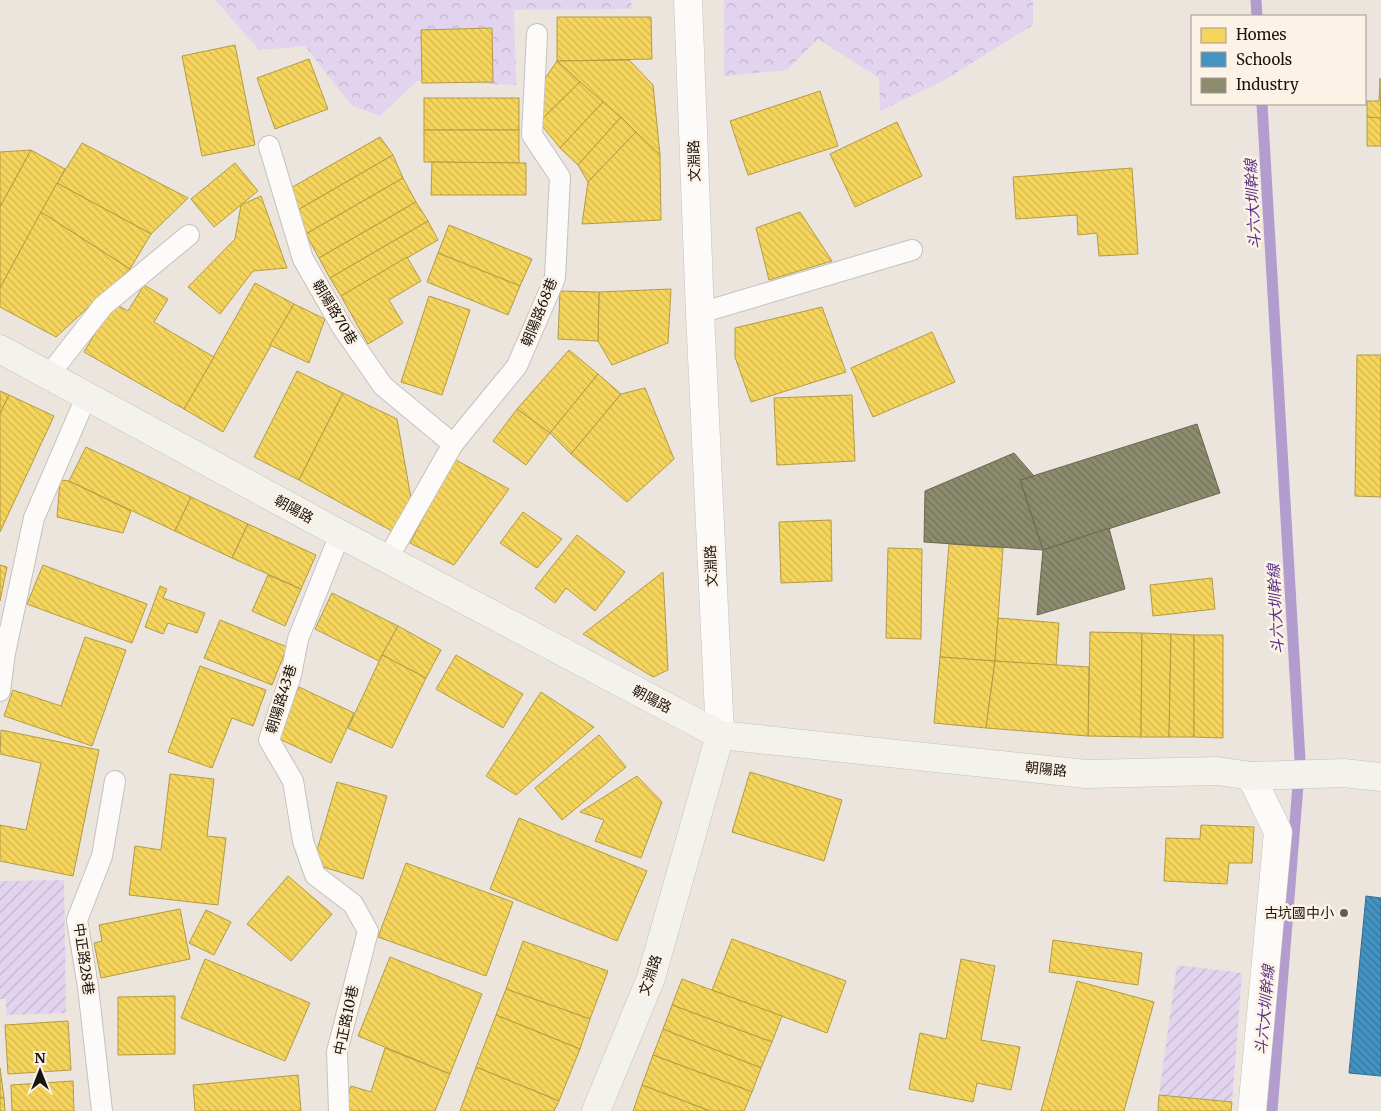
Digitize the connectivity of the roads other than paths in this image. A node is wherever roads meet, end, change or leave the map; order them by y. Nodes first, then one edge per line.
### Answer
1 (688, 0) edge
2 (537, 34) dead end
3 (269, 146) dead end
4 (189, 235) dead end
5 (912, 250) dead end
6 (700, 313) junction
7 (0, 349) edge
8 (49, 375) junction
9 (87, 395) junction
10 (453, 444) junction
11 (340, 534) junction
12 (388, 558) junction
13 (0, 691) edge
14 (720, 735) junction
15 (1251, 776) junction
16 (1381, 777) edge
17 (116, 781) dead end
18 (368, 931) joint
19 (102, 1111) edge
20 (339, 1111) edge
21 (596, 1111) edge
22 (1252, 1111) edge

1 - 6 street, 文淵路
2 - 10 lane, 朝陽路68巷
3 - 10 lane, 朝陽路70巷
4 - 8 lane
5 - 6 lane
6 - 14 street, 文淵路
7 - 8 main road, 朝陽路
8 - 9 main road, 朝陽路
9 - 11 main road, 朝陽路
9 - 13 lane
10 - 12 lane, 朝陽路68巷
11 - 12 main road, 朝陽路
11 - 18 lane, 朝陽路43巷
12 - 14 main road, 朝陽路
14 - 15 main road, 朝陽路
14 - 21 main road, 文淵路
15 - 16 main road, 朝陽路
15 - 22 street
17 - 19 lane, 中正路28巷
18 - 20 lane, 中正路10巷

